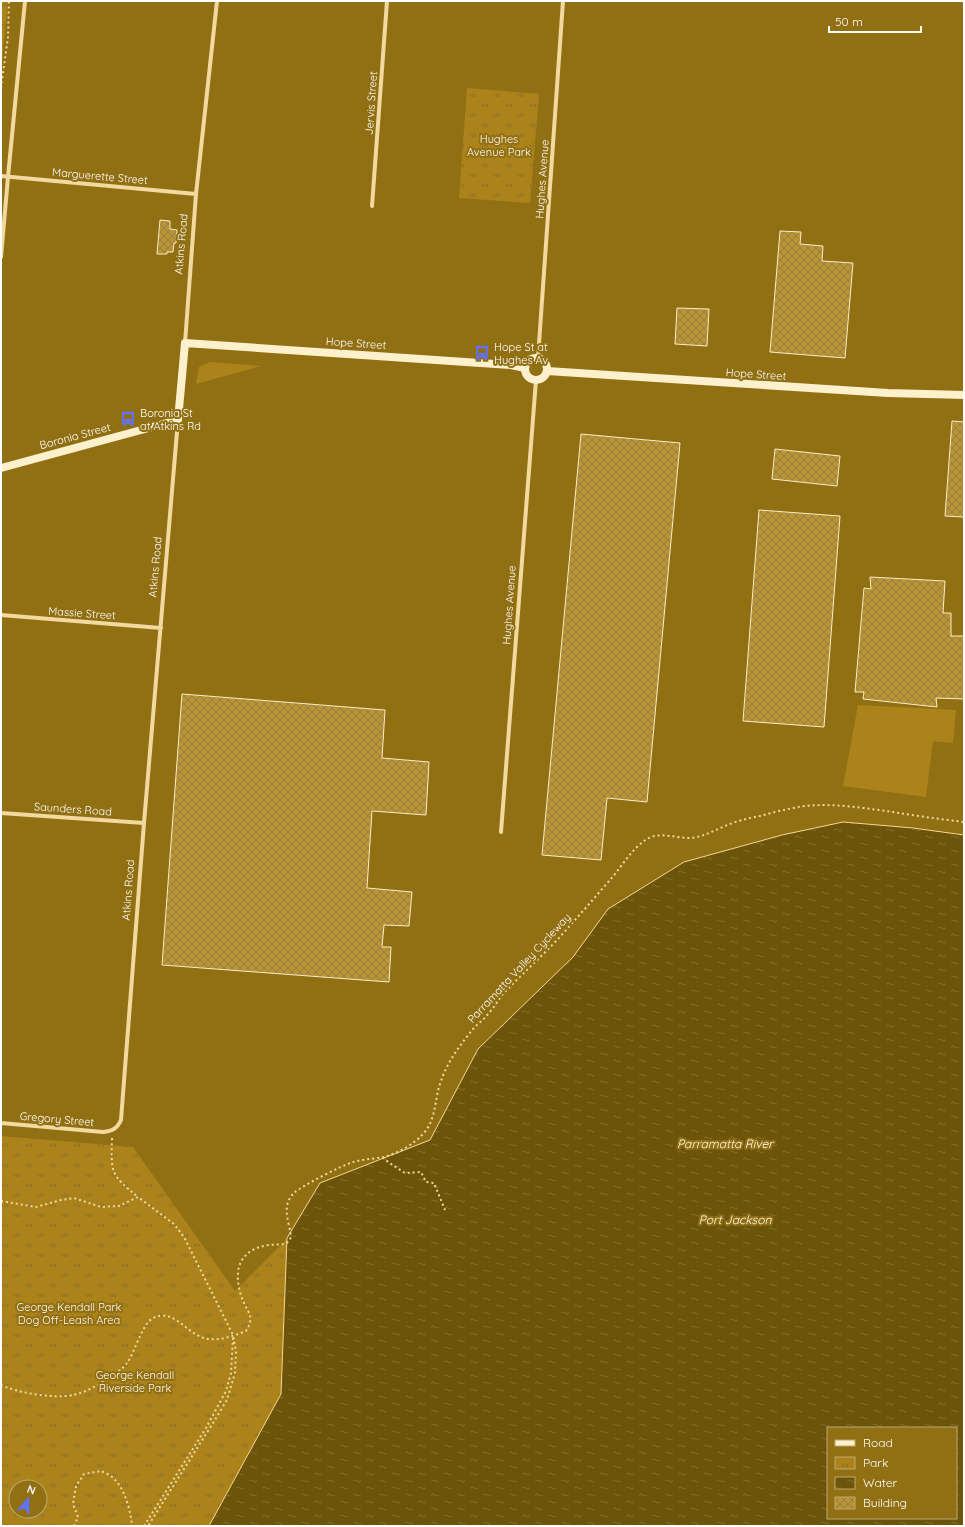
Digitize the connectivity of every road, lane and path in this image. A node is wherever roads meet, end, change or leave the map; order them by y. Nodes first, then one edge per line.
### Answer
1 (10, 1) edge
2 (26, 1) edge
3 (217, 1) edge
4 (387, 1) edge
5 (563, 1) edge
6 (2, 67) edge
7 (1, 88) edge
8 (1, 176) edge
9 (8, 177) junction
10 (196, 194) junction
11 (372, 206) dead end
12 (1, 257) edge
13 (185, 343) junction
14 (538, 358) junction
15 (525, 368) junction
16 (547, 371) junction
17 (536, 380) junction
18 (964, 395) edge
19 (178, 420) junction
20 (1, 468) edge
21 (1, 615) edge
22 (161, 628) junction
23 (1, 813) edge
24 (964, 822) edge
25 (144, 823) junction
26 (501, 832) dead end
27 (1, 1123) edge
28 (112, 1131) junction
29 (383, 1157) junction
30 (138, 1197) junction
31 (1, 1201) edge
32 (445, 1210) dead end
33 (233, 1335) junction
34 (1, 1386) edge
35 (74, 1526) edge
36 (132, 1526) edge
37 (144, 1526) edge
38 (148, 1526) edge

1 - 6 path
2 - 9 street
3 - 10 street, Atkins Road
4 - 11 street, Jervis Street
5 - 14 street, Hughes Avenue
6 - 7 path
8 - 9 street, Marguerette Street
9 - 10 street, Marguerette Street
9 - 12 street
10 - 13 street, Atkins Road
13 - 15 street, Hope Street
13 - 19 street, Atkins Road
14 - 15 street
14 - 16 street
15 - 17 street
16 - 17 street
16 - 18 street, Hope Street
17 - 26 street, Hughes Avenue
19 - 20 street, Boronia Street
19 - 22 street, Atkins Road
21 - 22 street, Massie Street
22 - 25 street, Atkins Road
23 - 25 street, Saunders Road
24 - 29 path, Parramatta Valley Cycleway
25 - 28 street, Atkins Road
27 - 28 street, Gregory Street
28 - 30 path
29 - 32 path
29 - 33 path, Parramatta Valley Cycleway
30 - 31 path
30 - 33 path
33 - 34 path
33 - 37 path
33 - 38 path
35 - 36 path

